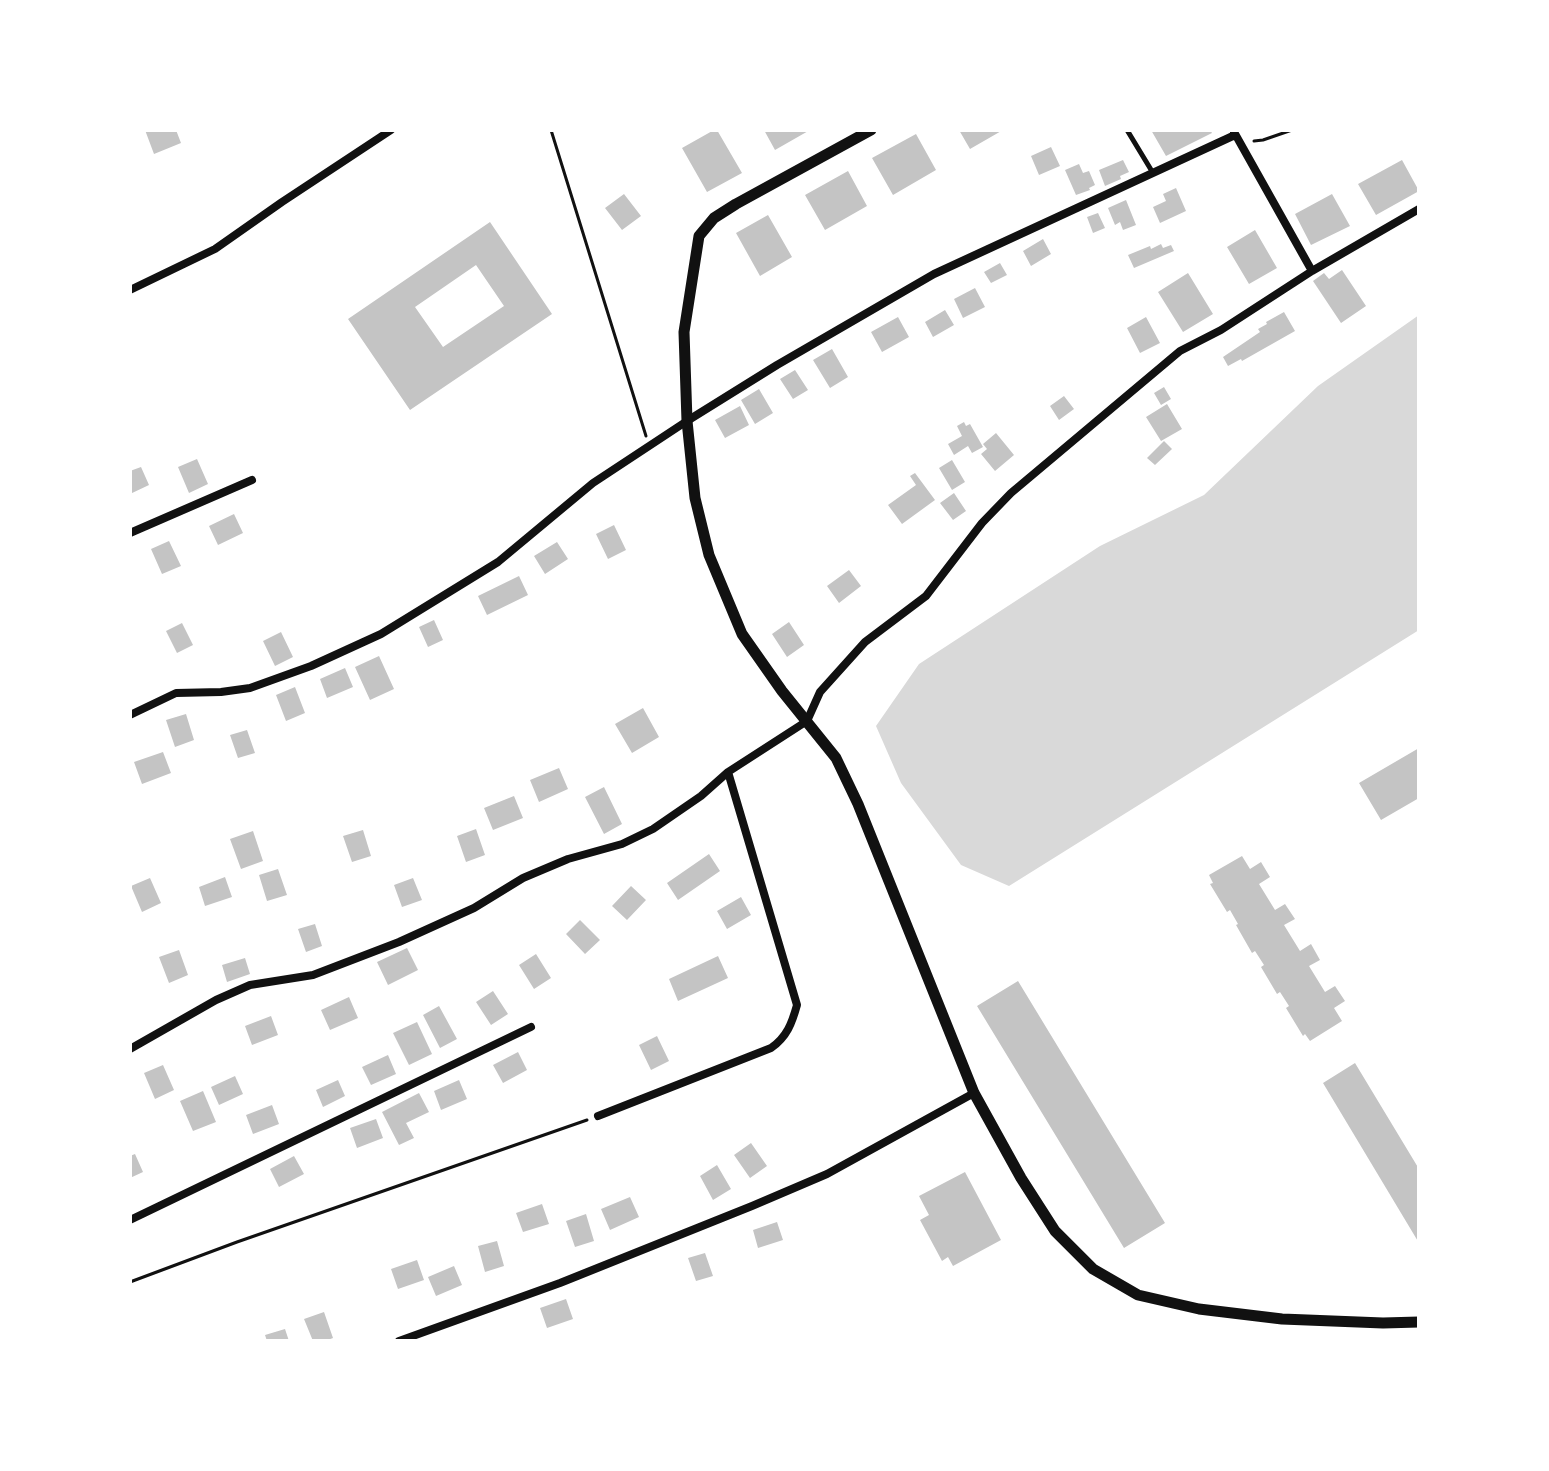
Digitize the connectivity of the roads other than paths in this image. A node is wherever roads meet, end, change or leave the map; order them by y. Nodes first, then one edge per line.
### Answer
1 (391, 130) edge
2 (871, 130) edge
3 (1127, 130) edge
4 (1236, 136) edge
5 (1153, 173) junction
6 (1419, 209) edge
7 (1312, 271) junction
8 (130, 290) edge
9 (687, 421) junction
10 (252, 480) dead end
11 (130, 533) edge
12 (130, 715) edge
13 (807, 721) junction
14 (728, 772) junction
15 (531, 1027) dead end
16 (130, 1049) edge
17 (974, 1093) junction
18 (598, 1116) road end
19 (130, 1220) edge
20 (1419, 1322) edge
21 (399, 1341) edge

1 - 8 street
2 - 9 street
3 - 5 lane
4 - 5 street
4 - 7 street
5 - 9 street
6 - 7 street
7 - 13 street
9 - 12 street
9 - 13 street
10 - 11 street
13 - 14 street
13 - 17 street
14 - 16 street
14 - 18 street
15 - 19 street
17 - 20 street
17 - 21 street

